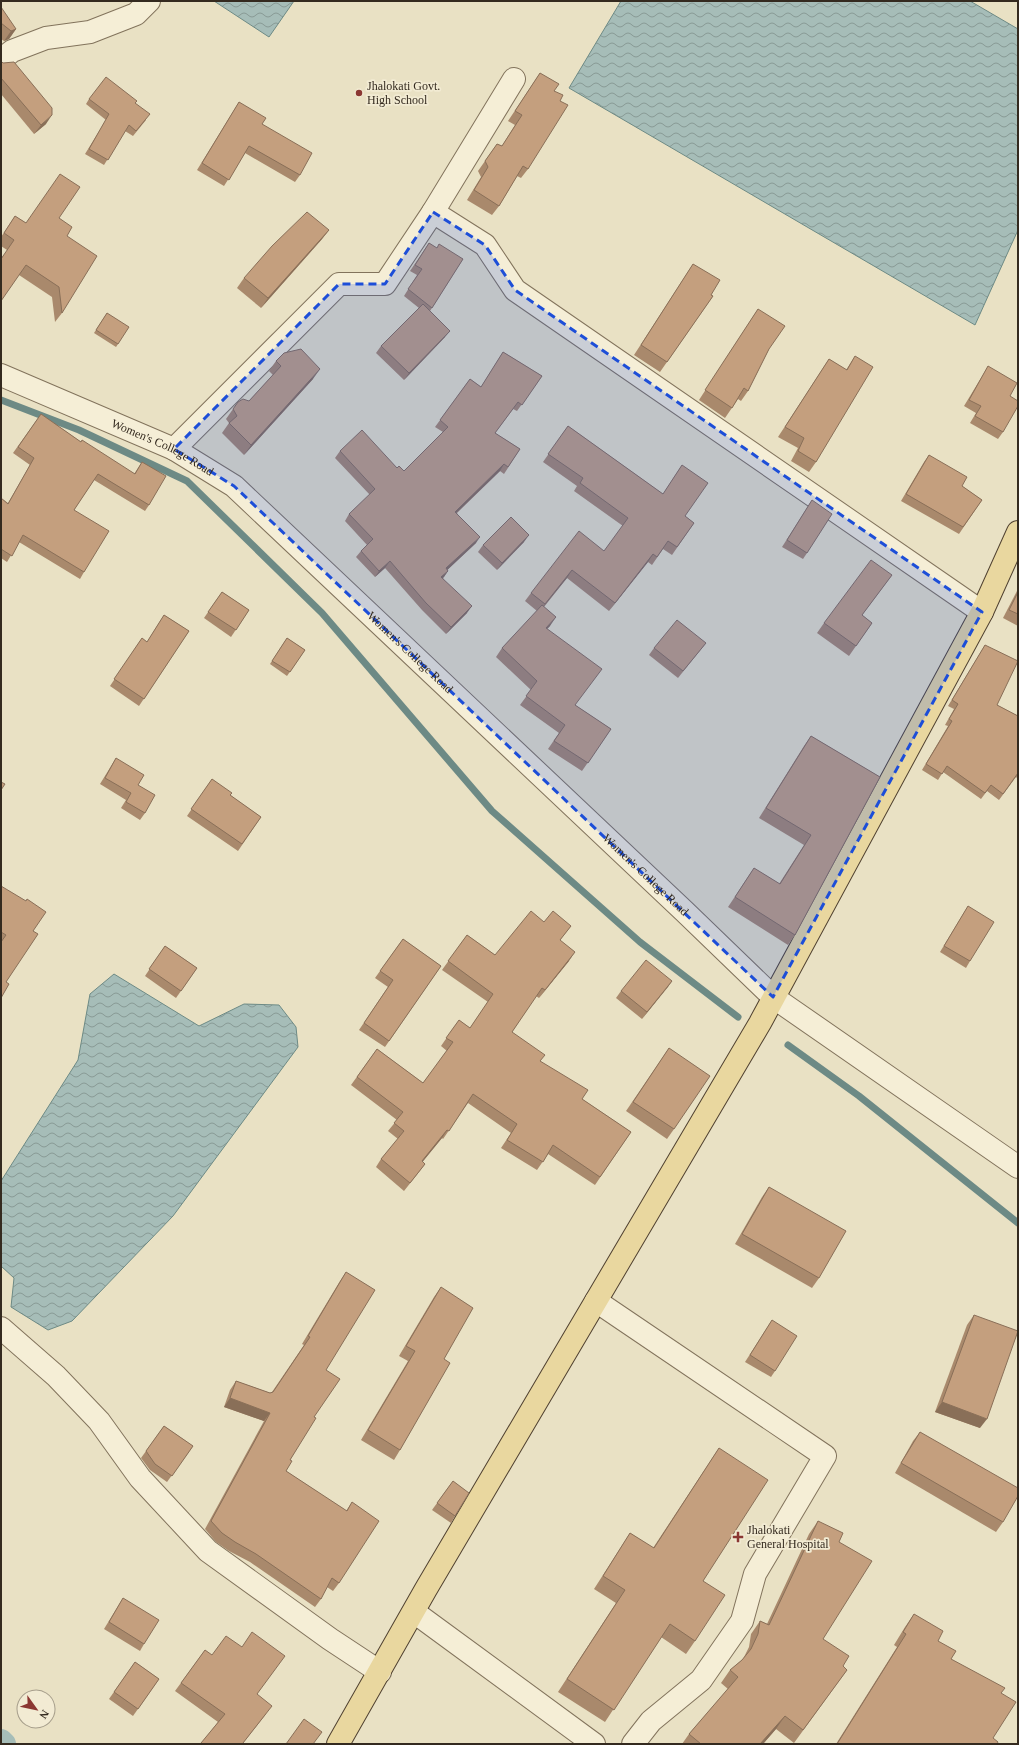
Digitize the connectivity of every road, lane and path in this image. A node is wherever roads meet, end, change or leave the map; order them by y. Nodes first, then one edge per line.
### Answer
1 (149, 1) edge
2 (1, 60) edge
3 (514, 80) dead end
4 (433, 212) junction
5 (1, 375) edge
6 (174, 449) junction
7 (1018, 532) edge
8 (982, 612) junction
9 (773, 997) junction
10 (1018, 1167) edge
11 (596, 1301) junction
12 (1, 1328) edge
13 (414, 1612) junction
14 (380, 1672) junction
15 (338, 1744) edge
16 (594, 1744) edge
17 (633, 1744) edge

1 - 2 street
3 - 4 street
4 - 6 street
4 - 8 street
5 - 6 street, Women's College Road
6 - 9 street, Women's College Road
7 - 8 main road
8 - 9 main road
9 - 10 street, Women's College Road
9 - 11 main road
11 - 13 main road
11 - 17 street
12 - 14 street
13 - 14 main road
13 - 16 street
14 - 15 main road

